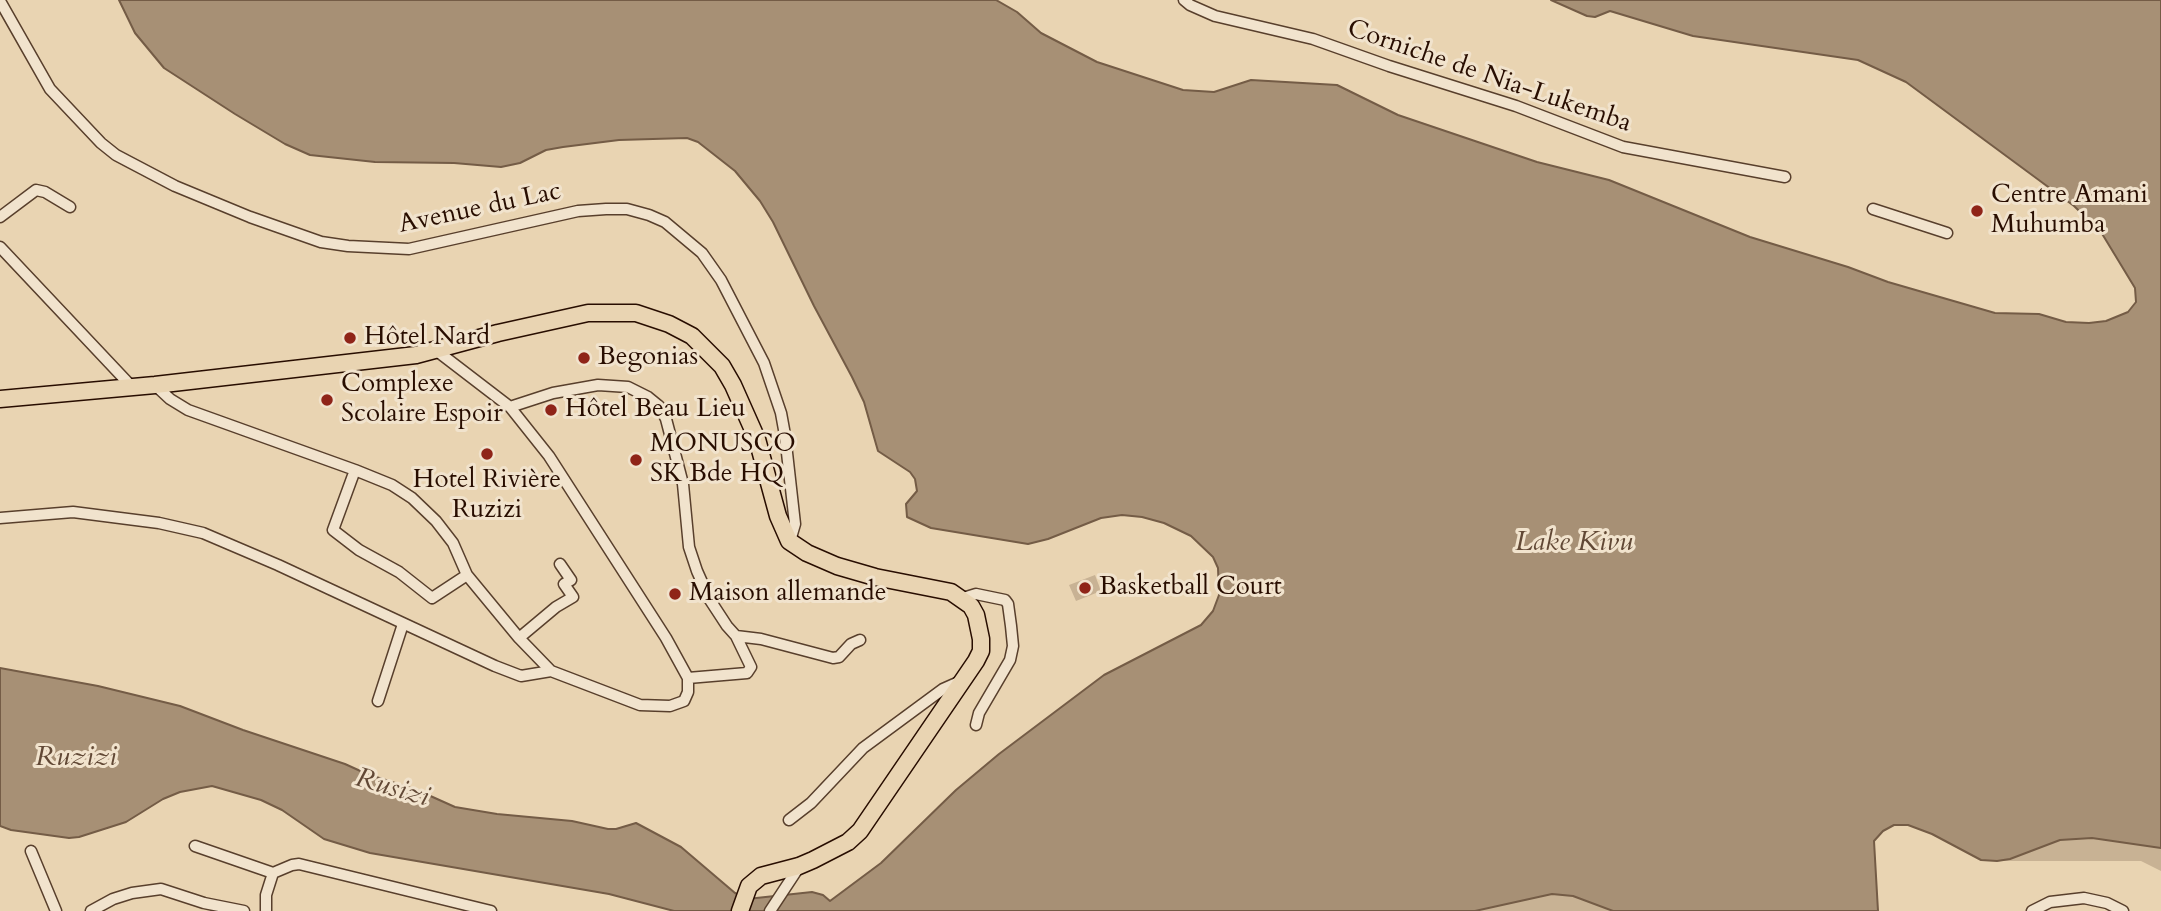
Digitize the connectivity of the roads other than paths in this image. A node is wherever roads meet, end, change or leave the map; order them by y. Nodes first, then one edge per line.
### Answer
1 (1184, 0) edge
2 (0, 1) edge
3 (1785, 177) dead end
4 (70, 207) dead end
5 (1873, 209) dead end
6 (0, 217) edge
7 (1947, 233) dead end
8 (0, 247) edge
9 (437, 351) junction
10 (155, 385) junction
11 (132, 387) junction
12 (0, 399) edge
13 (510, 407) junction
14 (355, 470) junction
15 (0, 518) edge
16 (789, 541) junction
17 (560, 564) dead end
18 (467, 575) junction
19 (963, 598) junction
20 (403, 624) junction
21 (736, 636) junction
22 (519, 638) junction
23 (860, 640) dead end
24 (551, 671) junction
25 (688, 678) junction
26 (965, 679) junction
27 (378, 701) dead end
28 (976, 725) dead end
29 (789, 820) dead end
30 (195, 846) dead end
31 (31, 851) dead end
32 (799, 866) junction
33 (273, 873) junction
34 (56, 911) edge
35 (91, 911) edge
36 (244, 911) edge
37 (266, 911) edge
38 (491, 911) edge
39 (740, 911) edge
40 (770, 911) edge
41 (2032, 911) edge
42 (2123, 911) edge

1 - 3 street, Corniche de Nia-Lukemba
2 - 16 street, Avenue du Lac
4 - 6 street
5 - 7 street
8 - 11 street
9 - 10 main road
9 - 13 street
9 - 16 main road
10 - 11 main road
10 - 14 street
11 - 12 main road
13 - 21 street
13 - 25 street
14 - 18 street
14 - 18 street
15 - 20 street
16 - 19 main road
17 - 22 street
18 - 22 street
19 - 26 main road
19 - 28 street
20 - 24 street
20 - 27 street
21 - 23 street
21 - 25 street
22 - 24 street
24 - 25 street
26 - 29 street
26 - 32 main road
30 - 33 street
31 - 34 street
32 - 39 main road
32 - 40 street
33 - 37 street
33 - 38 street
35 - 36 street
41 - 42 street

